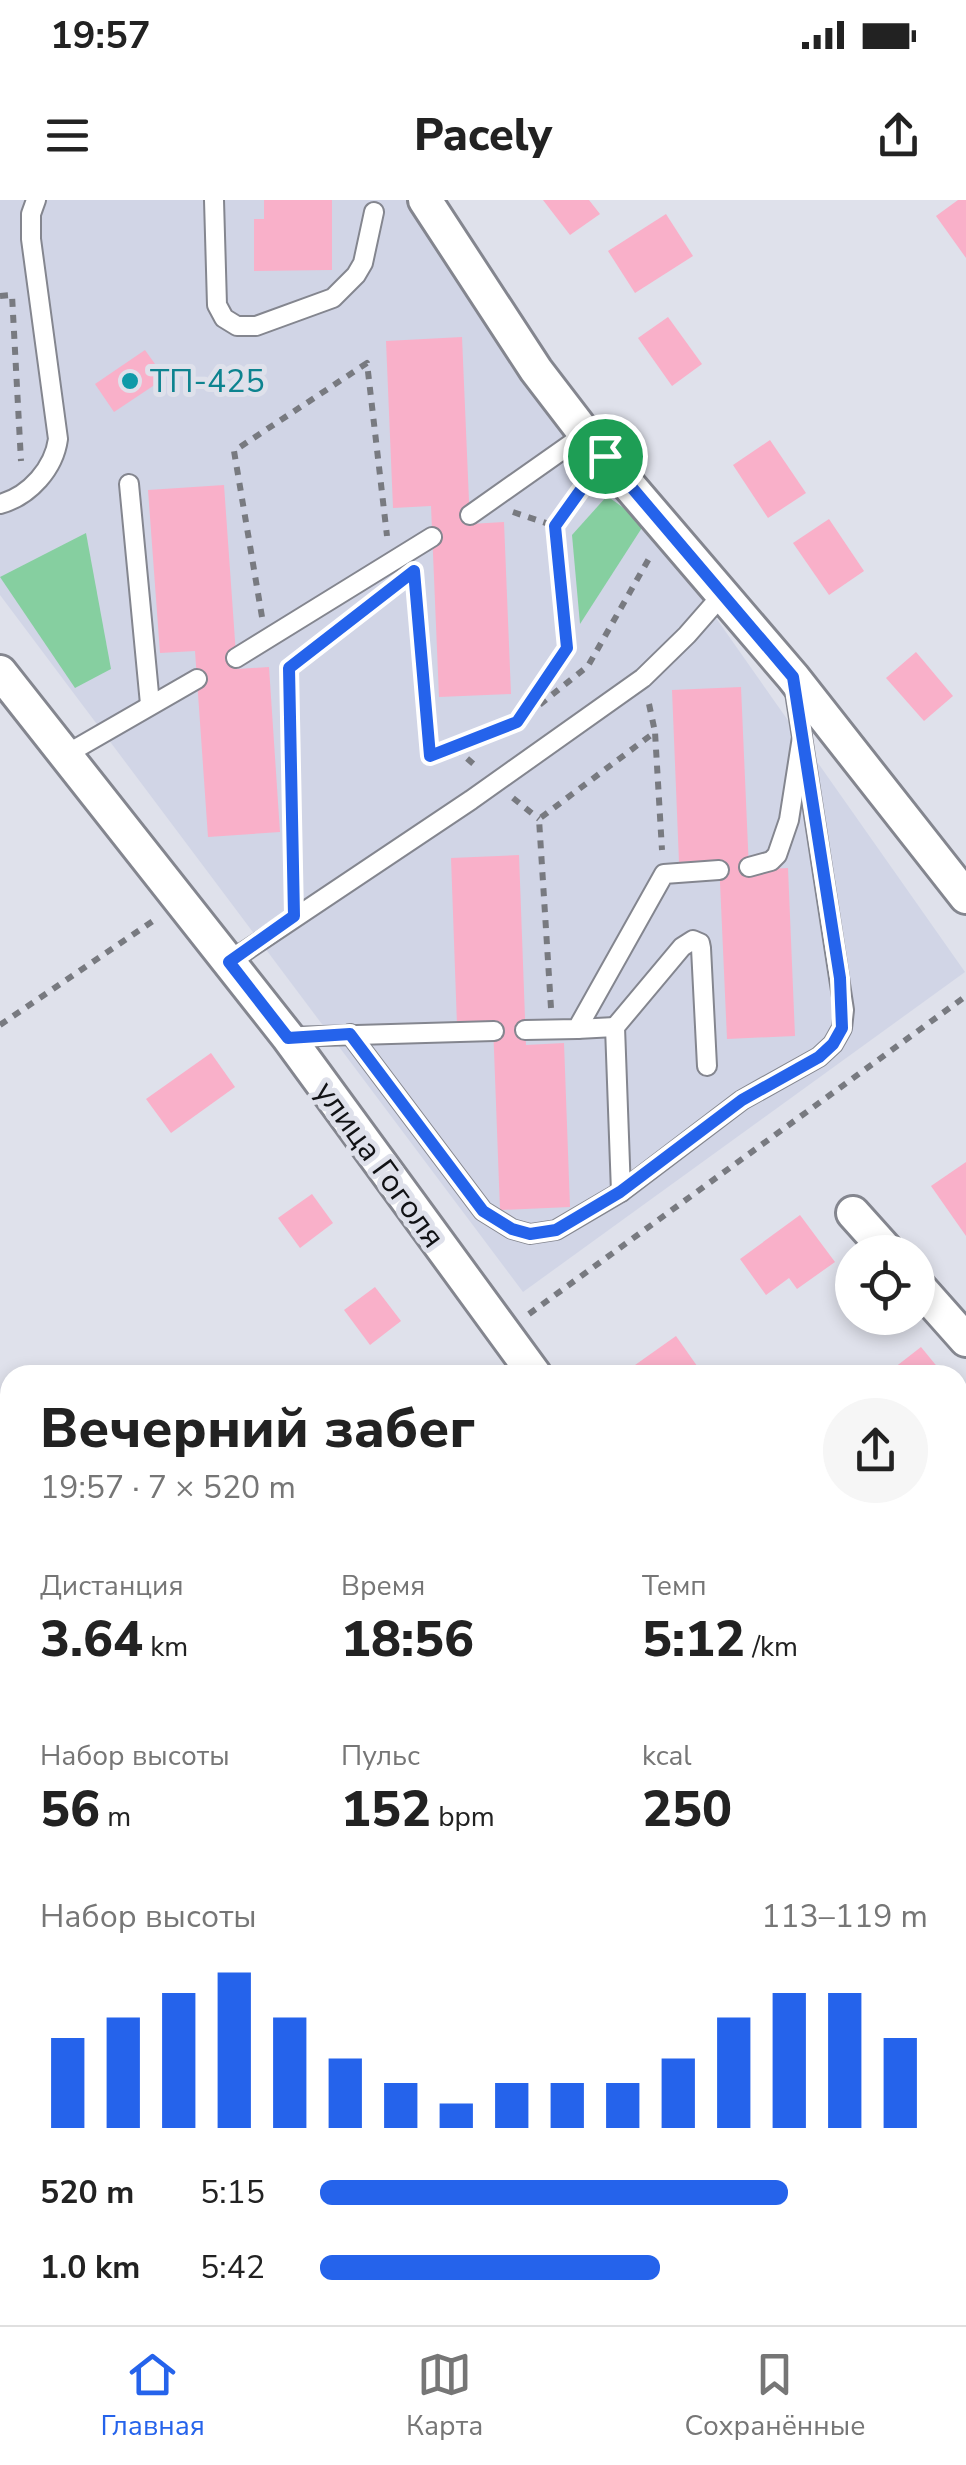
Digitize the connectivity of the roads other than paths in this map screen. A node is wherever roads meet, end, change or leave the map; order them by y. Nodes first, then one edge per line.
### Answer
1 (36, 200) edge
2 (214, 200) edge
3 (425, 200) edge
4 (374, 212) dead end
5 (595, 445) junction
6 (130, 484) dead end
7 (0, 504) edge
8 (470, 514) dead end
9 (432, 537) dead end
10 (722, 595) junction
11 (236, 658) dead end
12 (0, 672) edge
13 (793, 677) junction
14 (198, 679) dead end
15 (150, 704) junction
16 (802, 737) junction
17 (66, 754) junction
18 (749, 867) dead end
19 (720, 870) dead end
20 (966, 897) edge
21 (229, 962) junction
22 (615, 1027) junction
23 (577, 1029) junction
24 (525, 1030) dead end
25 (494, 1031) dead end
26 (350, 1034) junction
27 (288, 1038) junction
28 (707, 1066) dead end
29 (620, 1192) junction
30 (853, 1214) dead end
31 (872, 1235) edge
32 (935, 1305) edge
33 (966, 1340) edge
34 (528, 1365) edge

1 - 7 lane
2 - 4 lane
3 - 5 street
5 - 8 lane
5 - 10 street
6 - 15 lane
9 - 11 lane
10 - 13 street
10 - 21 lane
12 - 17 street, улица Гоголя
13 - 16 lane
13 - 20 street
14 - 15 lane
15 - 17 lane
16 - 18 lane
16 - 29 lane
17 - 21 street, улица Гоголя
19 - 23 lane
21 - 27 street, улица Гоголя
22 - 23 lane
22 - 28 lane
22 - 29 lane
23 - 24 lane
25 - 26 lane
26 - 27 lane
26 - 29 lane
27 - 34 street, улица Гоголя
30 - 31 street
32 - 33 street

